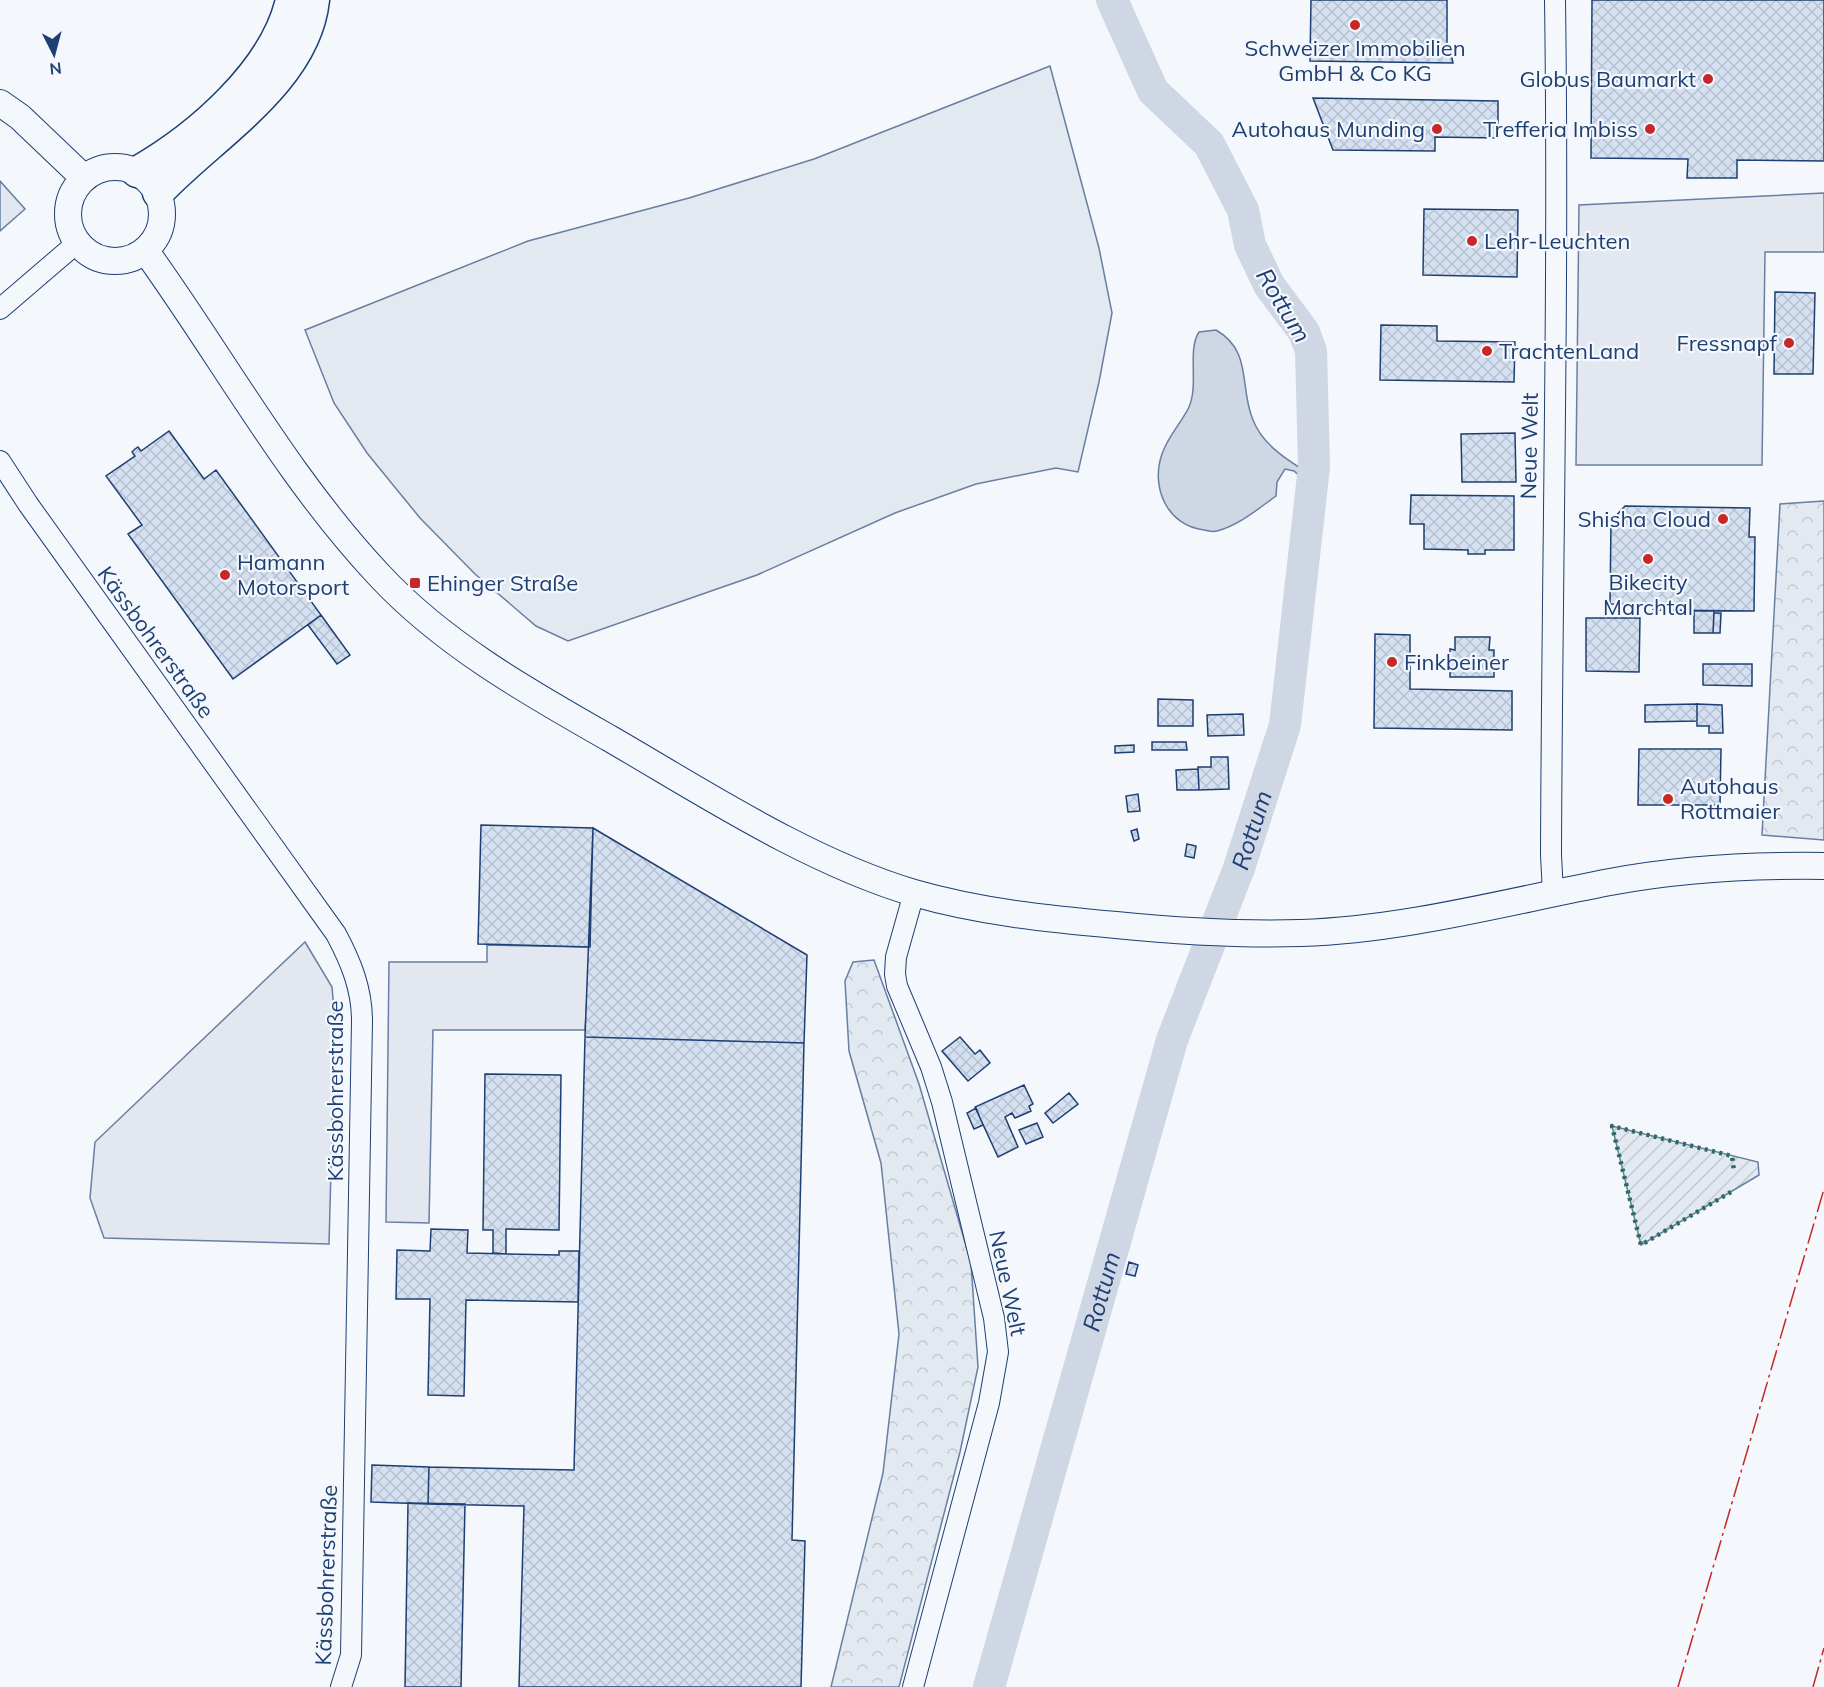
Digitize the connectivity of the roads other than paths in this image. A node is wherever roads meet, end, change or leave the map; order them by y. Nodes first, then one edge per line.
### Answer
1 (291, 0) edge
2 (314, 0) edge
3 (1555, 0) edge
4 (0, 103) edge
5 (137, 172) junction
6 (84, 178) junction
7 (158, 193) junction
8 (78, 242) junction
9 (145, 250) junction
10 (0, 309) edge
11 (0, 461) edge
12 (1824, 866) edge
13 (914, 893) junction
14 (1553, 893) junction
15 (341, 1687) edge
16 (913, 1687) edge

1 - 5 highway
2 - 7 highway
3 - 14 street, Neue Welt
4 - 6 main road
5 - 6 main road
5 - 7 main road
6 - 8 main road
7 - 9 main road
8 - 9 main road
8 - 10 street
9 - 13 main road
11 - 15 street, Kässbohrerstraße
12 - 14 main road
13 - 14 main road
13 - 16 street, Neue Welt

